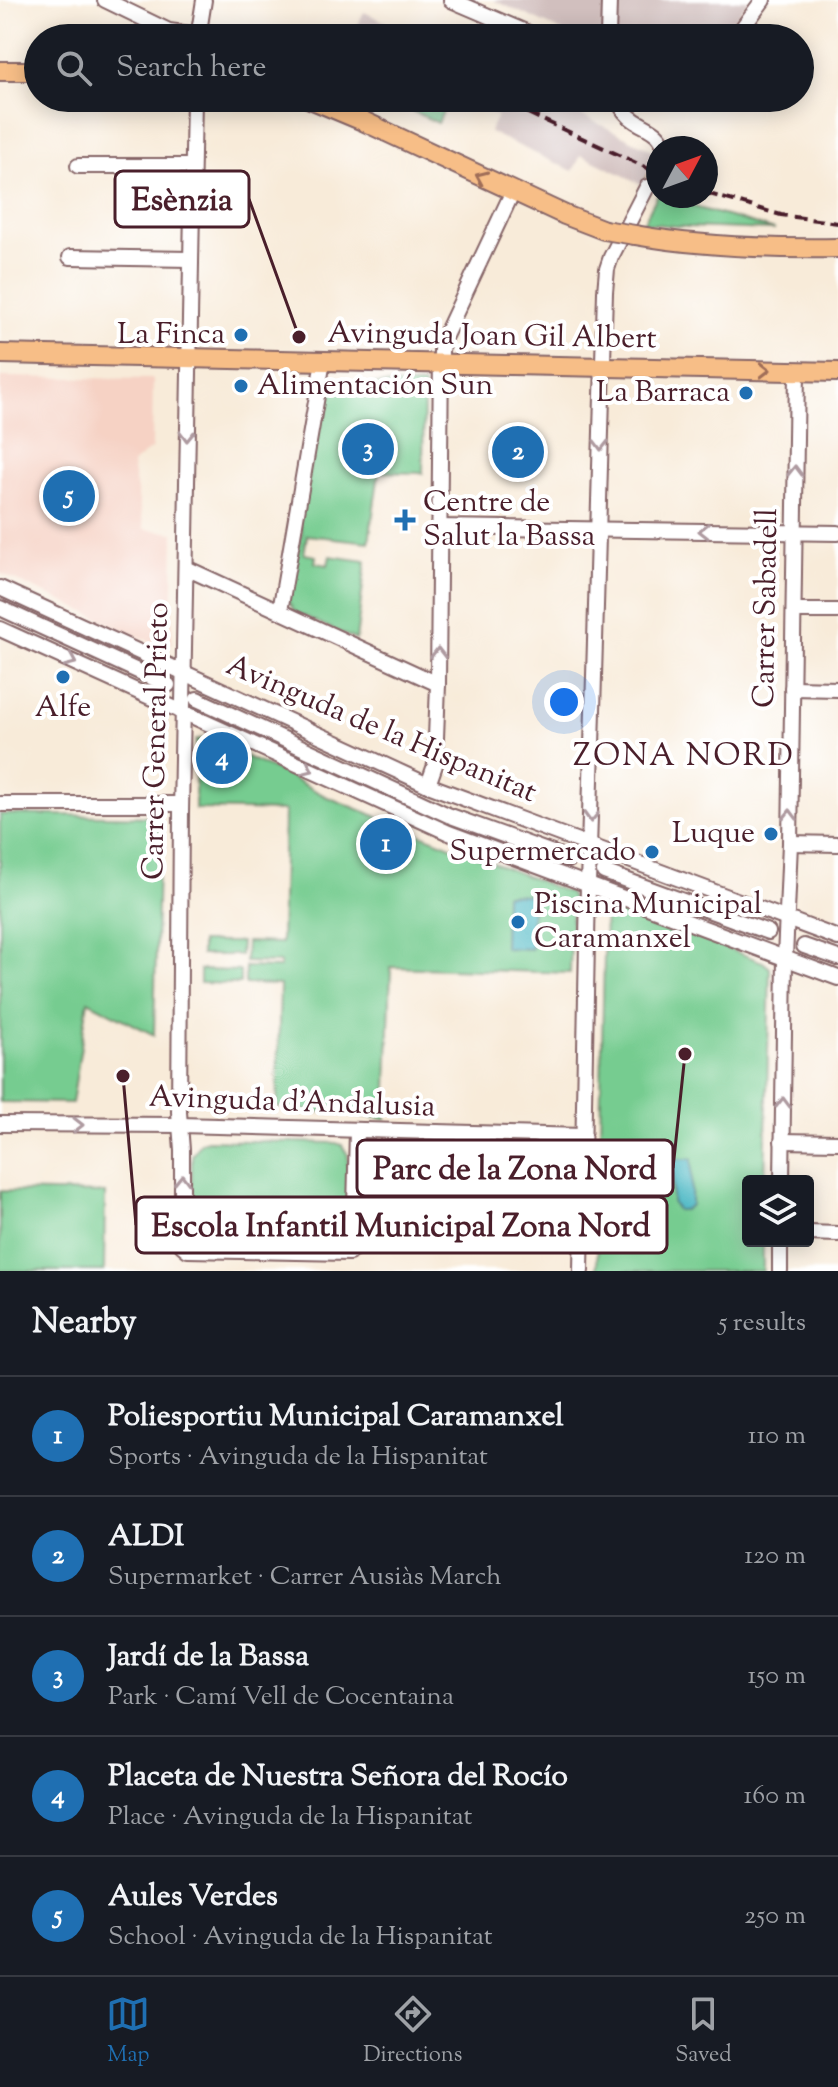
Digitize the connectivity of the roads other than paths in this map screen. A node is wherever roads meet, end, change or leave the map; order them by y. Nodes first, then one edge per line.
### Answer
1 (105, 0) edge
2 (204, 0) edge
3 (451, 0) edge
4 (609, 0) edge
5 (763, 0) edge
6 (155, 24) edge
7 (202, 24) edge
8 (507, 24) edge
9 (608, 24) edge
10 (745, 24) edge
11 (0, 71) edge
12 (24, 71) edge
13 (193, 112) edge
14 (340, 112) edge
15 (361, 112) edge
16 (626, 112) edge
17 (385, 132) junction
18 (659, 136) edge
19 (78, 166) dead end
20 (191, 166) junction
21 (646, 189) tunnel mouth
22 (513, 191) junction
23 (838, 248) edge
24 (70, 257) dead end
25 (190, 259) junction
26 (0, 354) edge
27 (189, 358) junction
28 (323, 361) junction
29 (441, 364) junction
30 (603, 367) junction
31 (797, 371) junction
32 (838, 372) edge
33 (438, 527) junction
34 (599, 529) junction
35 (795, 532) junction
36 (838, 533) edge
37 (186, 568) junction
38 (0, 588) edge
39 (0, 608) edge
40 (280, 611) junction
41 (794, 611) junction
42 (838, 611) edge
43 (0, 629) edge
44 (184, 672) junction
45 (438, 684) junction
46 (168, 685) dead end
47 (792, 688) junction
48 (838, 689) edge
49 (197, 699) dead end
50 (182, 711) junction
51 (428, 785) junction
52 (0, 804) edge
53 (181, 804) junction
54 (790, 843) junction
55 (838, 844) edge
56 (590, 845) junction
57 (569, 859) dead end
58 (604, 872) dead end
59 (588, 885) junction
60 (787, 918) junction
61 (768, 932) dead end
62 (838, 938) edge
63 (804, 946) dead end
64 (785, 958) junction
65 (838, 958) edge
66 (838, 978) edge
67 (0, 1124) edge
68 (180, 1125) junction
69 (357, 1131) junction
70 (583, 1136) junction
71 (782, 1141) junction
72 (838, 1142) edge
73 (782, 1175) edge
74 (814, 1233) edge
75 (838, 1234) edge
76 (780, 1247) edge
77 (581, 1271) edge
78 (780, 1271) edge

1 - 6 street
2 - 7 street
3 - 8 street
4 - 9 street
5 - 10 street
11 - 12 main road
13 - 20 street, Carrer General Prieto
14 - 17 main road
15 - 17 street
16 - 18 street
22 -> 17 main road
19 - 20 street
20 - 25 street, Carrer General Prieto
21 - 30 street
22 - 23 main road, bridge
22 - 29 street
24 - 25 street
25 - 27 street, Carrer General Prieto
26 - 27 main road, Avinguda Joan Gil Albert
27 - 28 main road, Avinguda Joan Gil Albert
27 -> 37 street, Carrer General Prieto
28 - 29 main road, Avinguda Joan Gil Albert
28 - 40 street
29 - 30 main road, Avinguda Joan Gil Albert
29 - 33 street
30 -> 31 main road, Avinguda Joan Gil Albert
30 -> 34 street
31 - 32 main road, Avinguda Joan Gil Albert
35 -> 31 street, Carrer Sabadell
33 - 34 street
45 -> 33 street
35 -> 34 street
34 -> 56 street
35 - 36 street
35 - 41 street, Carrer Sabadell
37 - 40 street
37 - 44 street, Carrer General Prieto
38 - 44 street, Avinguda de la Hispanitat
39 - 46 street
40 - 45 street
41 - 42 street
41 - 47 street, Carrer Sabadell
43 -> 50 street, Avinguda de la Hispanitat
44 - 50 street, Carrer General Prieto
44 - 51 street, Avinguda de la Hispanitat
45 - 51 street
47 - 48 street
54 -> 47 street, Carrer Sabadell
49 - 57 street, Avinguda de la Hispanitat
50 - 53 street, Carrer General Prieto
50 -> 59 street, Avinguda de la Hispanitat
51 - 56 street, Avinguda de la Hispanitat
52 - 53 street
53 - 68 street, Carrer General Prieto
54 - 55 street
54 - 60 street, Carrer Sabadell
56 - 59 street
56 - 60 street, Avinguda de la Hispanitat
58 - 61 street
59 - 64 street, Avinguda de la Hispanitat
59 - 70 street
60 - 62 street, Avinguda de la Hispanitat
60 - 64 street, Carrer Sabadell
63 - 65 street
64 - 66 street, Avinguda de la Hispanitat
71 -> 64 street, Carrer Sabadell
67 -> 68 street, Avinguda d'Andalusia
68 - 69 street, Avinguda d'Andalusia
69 -> 68 street, Carrer General Prieto
69 - 70 street, Avinguda d'Andalusia
70 - 77 street
71 - 72 street
71 - 73 street, Carrer Sabadell
74 - 75 street
76 - 78 street

